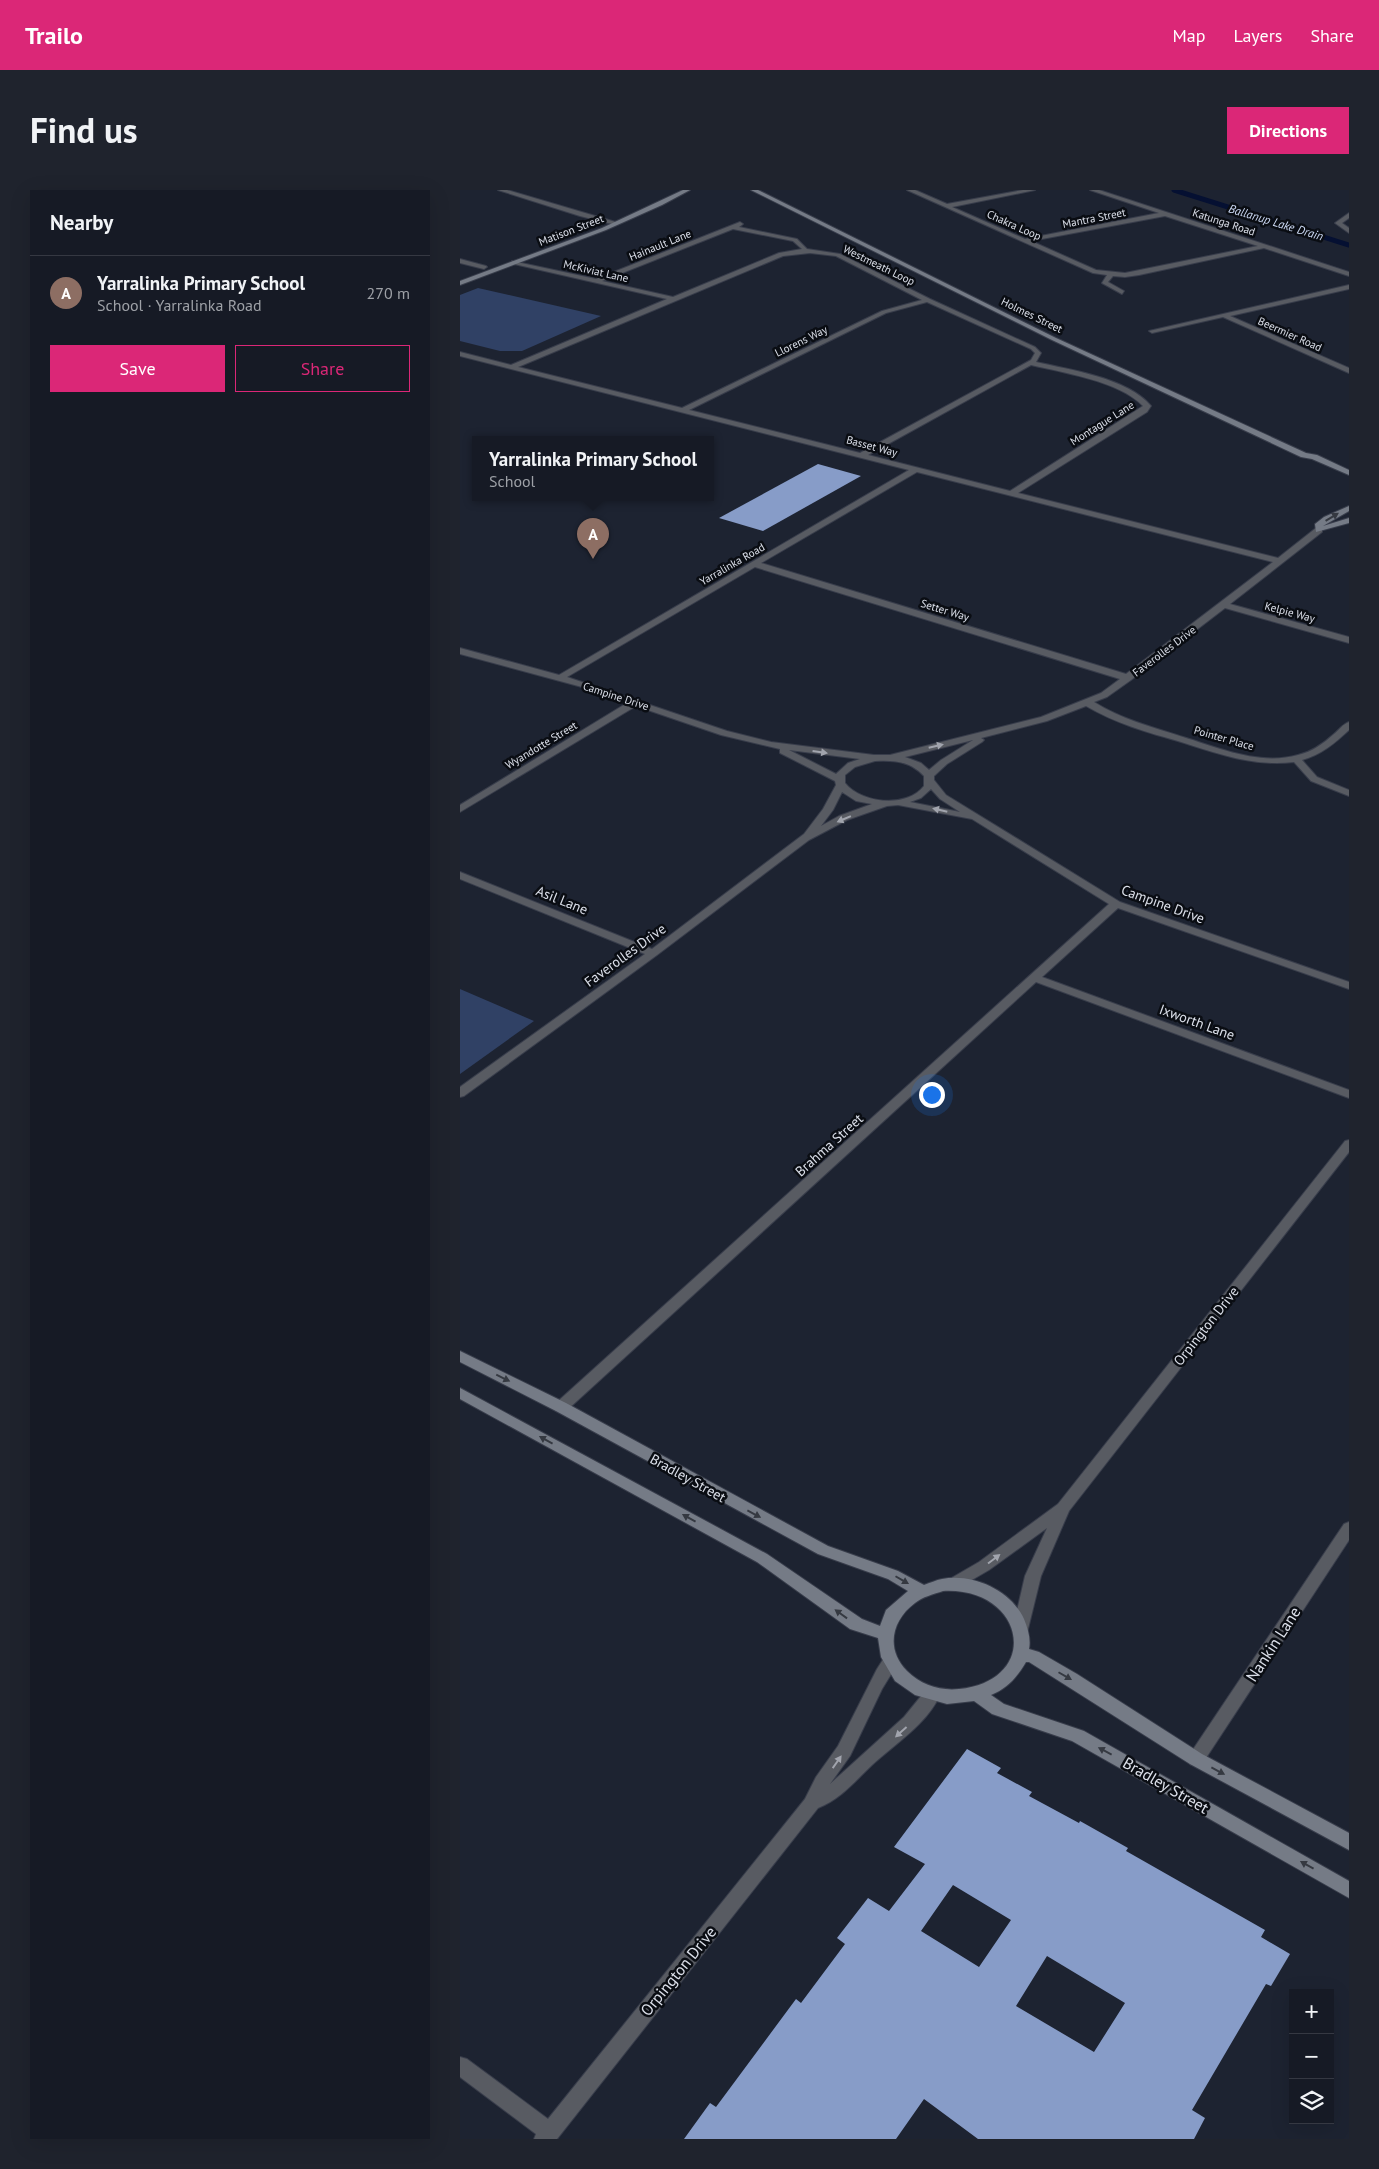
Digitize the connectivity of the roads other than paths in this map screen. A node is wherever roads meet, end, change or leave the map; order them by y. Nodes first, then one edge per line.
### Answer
1 (501, 190) edge
2 (674, 190) edge
3 (687, 190) edge
4 (754, 190) edge
5 (910, 190) edge
6 (1032, 190) edge
7 (1093, 190) edge
8 (946, 206) junction
9 (1168, 214) junction
10 (1349, 215) edge
11 (603, 220) junction
12 (616, 223) junction
13 (595, 224) dead end
14 (740, 224) dead end
15 (732, 227) junction
16 (1349, 231) edge
17 (1024, 241) junction
18 (542, 244) dead end
19 (1266, 246) junction
20 (805, 250) junction
21 (460, 261) edge
22 (514, 262) junction
23 (484, 267) junction
24 (1111, 274) junction
25 (1349, 274) edge
26 (460, 276) edge
27 (596, 281) junction
28 (460, 283) edge
29 (1349, 287) edge
30 (1122, 292) dead end
31 (674, 299) junction
32 (928, 300) junction
33 (1223, 315) junction
34 (1152, 331) dead end
35 (460, 354) edge
36 (1030, 363) junction
37 (514, 366) junction
38 (1349, 371) edge
39 (685, 409) junction
40 (862, 455) junction
41 (1304, 455) junction
42 (916, 469) junction
43 (1349, 473) edge
44 (1349, 481) edge
45 (1011, 494) junction
46 (1349, 508) edge
47 (1349, 520) edge
48 (1319, 530) junction
49 (1278, 561) junction
50 (755, 564) junction
51 (1224, 606) junction
52 (1349, 640) edge
53 (460, 651) edge
54 (560, 678) junction
55 (1128, 678) junction
56 (635, 702) junction
57 (1088, 703) junction
58 (1349, 725) edge
59 (987, 734) junction
60 (772, 745) junction
61 (874, 758) junction
62 (889, 758) junction
63 (1296, 759) junction
64 (930, 778) junction
65 (840, 783) junction
66 (1349, 793) edge
67 (898, 802) junction
68 (885, 803) junction
69 (460, 810) edge
70 (982, 820) junction
71 (805, 838) junction
72 (460, 875) edge
73 (1116, 904) junction
74 (653, 953) junction
75 (1035, 978) junction
76 (1349, 986) edge
77 (460, 1094) edge
78 (1349, 1094) edge
79 (1349, 1144) edge
80 (460, 1356) edge
81 (460, 1393) edge
82 (561, 1407) junction
83 (1063, 1508) junction
84 (1349, 1528) edge
85 (953, 1584) junction
86 (921, 1591) junction
87 (1021, 1628) junction
88 (885, 1634) junction
89 (1022, 1654) junction
90 (890, 1663) junction
91 (932, 1694) junction
92 (977, 1694) junction
93 (1196, 1759) junction
94 (812, 1803) junction
95 (1349, 1842) edge
96 (1349, 1890) edge
97 (460, 2066) edge
98 (547, 2136) edge

1 - 11 street
2 - 11 street, Matison Street
3 - 12 street, Matison Street
4 - 41 street, Holmes Street
5 - 8 street, Chakra Loop
6 - 8 street
7 - 9 street, Katunga Road
8 - 17 street, Chakra Loop
9 - 17 street, Mantra Street
9 - 19 street, Katunga Road
10 - 16 street
11 - 12 street
11 - 13 street, Matison Street
12 - 22 street, Matison Street
14 - 15 street, Hainault Lane
15 - 20 street
15 - 27 street, Hainault Lane
17 - 24 street, Chakra Loop
18 - 23 street, Matison Street
19 - 24 street, Chakra Loop
19 - 25 street, Katunga Road
20 - 31 street, Westmeath Loop
20 - 32 street, Westmeath Loop
21 - 23 street
22 - 27 street, McKiviat Lane
22 - 28 street, Matison Street
23 - 26 street, Matison Street
24 - 30 street
27 - 31 street, McKiviat Lane
29 - 33 street
31 - 37 street, Westmeath Loop
32 - 36 street, Westmeath Loop
32 - 39 street, Llorens Way
33 - 34 street
33 - 38 street, Beermier Road
35 - 37 street, Basset Way
36 - 40 street
36 - 45 street, Montague Lane
37 - 39 street, Basset Way
39 - 40 street, Basset Way
40 - 42 street, Basset Way
41 - 43 street, Holmes Street
41 - 44 street, Holmes Street
42 - 45 street, Basset Way
42 - 50 street, Yarralinka Road
45 - 49 street, Basset Way
48 -> 46 street
47 - 48 street
48 - 49 street, Faverolles Drive
49 - 51 street, Faverolles Drive
50 - 54 street, Yarralinka Road
50 - 55 street, Setter Way
51 - 52 street, Kelpie Way
51 - 55 street, Faverolles Drive
53 - 54 street, Campine Drive
54 - 56 street, Campine Drive
55 - 57 street, Faverolles Drive
56 - 60 street, Campine Drive
56 - 69 street, Wyandotte Street
57 - 59 street, Faverolles Drive
57 - 63 street, Pointer Place
58 - 63 street, Pointer Place
62 -> 59 street, Faverolles Drive
59 - 64 street, Faverolles Drive
60 -> 61 street, Campine Drive
60 - 65 street, Campine Drive
61 - 62 street
61 - 65 street
62 - 64 street, Campine Drive
63 - 66 street
64 - 67 street, Faverolles Drive
64 - 70 street, Campine Drive
65 - 68 street, Campine Drive
65 - 71 street, Faverolles Drive
67 - 68 street
70 -> 67 street, Campine Drive
68 -> 71 street, Faverolles Drive
70 - 73 street, Campine Drive
71 - 74 street, Faverolles Drive
72 - 74 street, Asil Lane
73 - 75 street, Brahma Street
73 - 76 street, Campine Drive
74 - 77 street, Faverolles Drive
75 - 78 street, Ixworth Lane
75 - 82 street, Brahma Street
79 - 83 street, Orpington Drive
80 -> 82 street, Bradley Street
88 -> 81 street
82 -> 86 street, Bradley Street
85 -> 83 street, Orpington Drive
83 - 87 street, Orpington Drive
84 - 93 street, Nankin Lane
85 - 86 street
85 - 87 street
86 - 88 street
87 - 89 street
88 - 90 street
89 - 92 street
89 -> 93 street
90 - 91 street
94 -> 90 street, Orpington Drive
91 - 92 street
91 -> 94 street, Orpington Drive
96 -> 92 street, Bradley Street
93 -> 95 street
94 - 98 street, Orpington Drive
97 - 98 street

